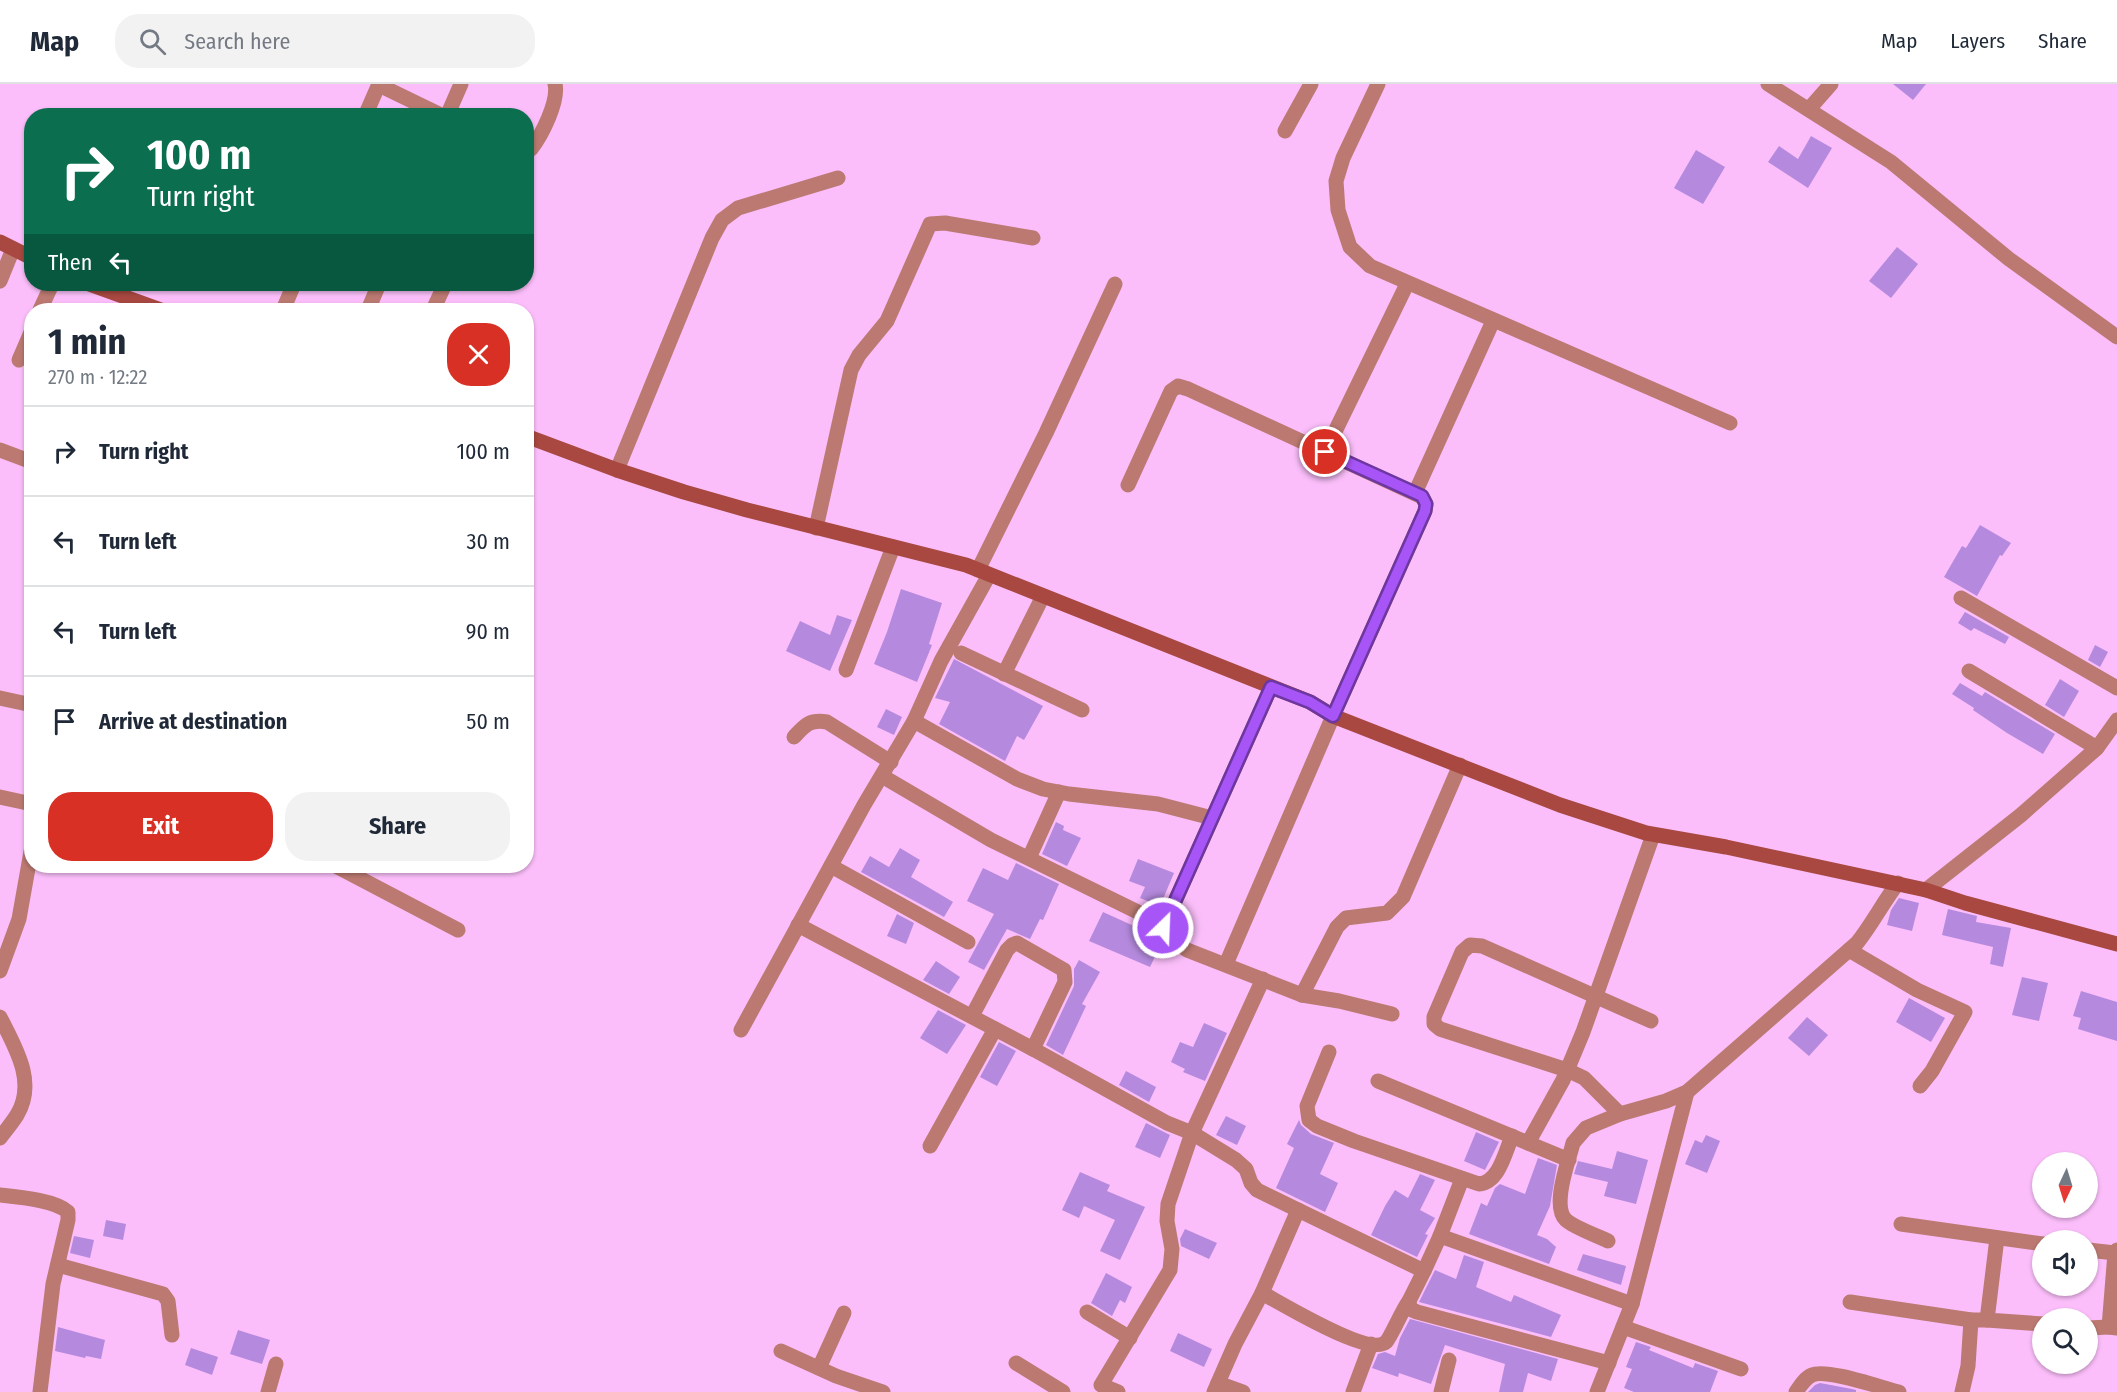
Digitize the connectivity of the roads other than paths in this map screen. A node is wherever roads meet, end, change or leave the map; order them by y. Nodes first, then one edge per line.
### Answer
1 (461, 84) edge
2 (555, 84) edge
3 (1311, 84) edge
4 (1378, 84) edge
5 (1768, 84) edge
6 (1831, 84) edge
7 (379, 85) edge
8 (369, 108) edge
9 (428, 108) edge
10 (449, 108) edge
11 (1809, 108) junction
12 (1285, 131) dead end
13 (534, 145) edge
14 (838, 178) dead end
15 (1033, 238) dead end
16 (7, 245) edge
17 (24, 254) edge
18 (0, 281) edge
19 (1115, 284) dead end
20 (1407, 284) junction
21 (108, 291) edge
22 (142, 303) edge
23 (1493, 321) junction
24 (2117, 337) edge
25 (24, 348) edge
26 (19, 360) dead end
27 (1730, 423) dead end
28 (534, 439) edge
29 (0, 450) edge
30 (1325, 452) junction
31 (24, 459) edge
32 (617, 470) junction
33 (1128, 485) dead end
34 (1415, 493) junction
35 (816, 528) junction
36 (893, 547) junction
37 (984, 572) junction
38 (1043, 596) junction
39 (1961, 598) dead end
40 (961, 653) dead end
41 (846, 670) dead end
42 (1969, 671) dead end
43 (1004, 674) junction
44 (1271, 687) junction
45 (2117, 688) edge
46 (0, 698) edge
47 (24, 703) edge
48 (1082, 710) dead end
49 (1333, 716) junction
50 (2117, 720) edge
51 (914, 721) junction
52 (794, 737) dead end
53 (2097, 748) junction
54 (891, 762) junction
55 (1460, 765) junction
56 (882, 776) junction
57 (1059, 792) junction
58 (0, 797) edge
59 (24, 802) edge
60 (1212, 818) junction
61 (1653, 835) junction
62 (1029, 858) junction
63 (831, 866) junction
64 (27, 873) edge
65 (349, 873) edge
66 (1898, 883) junction
67 (1926, 890) junction
68 (798, 925) junction
69 (1163, 928) junction
70 (458, 930) dead end
71 (968, 942) dead end
72 (2117, 944) edge
73 (1849, 950) junction
74 (1226, 964) junction
75 (0, 971) edge
76 (1263, 979) junction
77 (1302, 995) junction
78 (1596, 996) junction
79 (1392, 1014) dead end
80 (972, 1016) junction
81 (0, 1017) edge
82 (1651, 1021) dead end
83 (995, 1029) junction
84 (741, 1030) dead end
85 (1033, 1049) junction
86 (1329, 1052) dead end
87 (1567, 1070) junction
88 (1378, 1081) dead end
89 (1920, 1086) dead end
90 (1687, 1092) junction
91 (1620, 1114) junction
92 (1192, 1133) junction
93 (1512, 1136) junction
94 (0, 1138) edge
95 (1528, 1143) junction
96 (930, 1146) dead end
97 (1569, 1160) junction
98 (1462, 1179) junction
99 (0, 1195) edge
100 (1298, 1210) junction
101 (1901, 1224) dead end
102 (1440, 1236) junction
103 (1997, 1238) junction
104 (1608, 1241) dead end
105 (2032, 1243) edge
106 (2098, 1251) edge
107 (2116, 1252) edge
108 (58, 1265) junction
109 (1424, 1271) junction
110 (1262, 1293) junction
111 (1409, 1301) junction
112 (1850, 1302) dead end
113 (1632, 1304) junction
114 (1087, 1312) dead end
115 (844, 1313) dead end
116 (1971, 1320) junction
117 (1987, 1320) junction
118 (2032, 1323) edge
119 (1623, 1327) junction
120 (2113, 1327) edge
121 (2098, 1328) edge
122 (172, 1335) dead end
123 (1130, 1338) junction
124 (1371, 1344) junction
125 (781, 1351) dead end
126 (1449, 1360) dead end
127 (1016, 1363) dead end
128 (1609, 1363) junction
129 (276, 1364) dead end
130 (819, 1368) junction
131 (1741, 1369) dead end
132 (836, 1376) junction
133 (1216, 1387) edge
134 (1862, 1387) edge
135 (1100, 1389) edge
136 (40, 1392) edge
137 (268, 1392) edge
138 (831, 1392) edge
139 (883, 1392) edge
140 (1063, 1392) edge
141 (1118, 1392) edge
142 (1243, 1392) edge
143 (1353, 1392) edge
144 (1441, 1392) edge
145 (1597, 1392) edge
146 (1796, 1392) edge
147 (1899, 1392) edge
148 (1962, 1392) edge

1 - 10 street
2 - 13 street
3 - 12 street
4 - 20 street
5 - 11 street
6 - 11 street
7 - 8 street
7 - 9 street
11 - 24 street
14 - 32 street
15 - 35 street
16 - 17 street
16 - 18 street
19 - 37 street
20 - 23 street
20 - 30 street
21 - 22 street
23 - 27 street
23 - 34 street
25 - 26 street
28 - 32 street
29 - 31 street
30 - 33 street
30 - 34 street
32 - 35 street
34 - 49 street
35 - 36 street
36 - 37 street
36 - 41 street
37 - 38 street
37 - 51 street
38 - 43 street
38 - 44 street
39 - 45 street
40 - 43 street
42 - 53 street
43 - 48 street
44 - 49 street
44 - 60 street
46 - 47 street
49 - 55 street
49 - 74 street
50 - 53 street
51 - 54 street
51 - 57 street
52 - 54 street
53 - 67 street
54 - 56 street
55 - 61 street
55 - 77 street
56 - 62 street
56 - 63 street
57 - 60 street
57 - 62 street
58 - 59 street
60 - 69 street
61 - 66 street
61 - 78 street
62 - 69 street
63 - 68 street
63 - 71 street
64 - 75 street
65 - 70 street
66 - 67 street
66 - 73 street
67 - 72 street
68 - 80 street
68 - 84 street
69 - 74 street
73 - 89 street
73 - 90 street
74 - 76 street
76 - 77 street
76 - 92 street
77 - 79 street
78 - 82 street
78 - 87 street
78 - 87 street
80 - 83 street
80 - 85 street
81 - 94 street
83 - 85 street
83 - 96 street
85 - 92 street
86 - 98 street
87 - 91 street
87 - 95 street
88 - 93 street
90 - 91 street
90 - 113 street
91 - 97 street
92 - 100 street
92 - 123 street
93 - 95 street
93 - 98 street
95 - 97 street
97 - 104 street
98 - 102 street
99 - 108 street
100 - 109 street
100 - 110 street
101 - 103 street
102 - 109 street
102 - 113 street
103 - 105 street
103 - 117 street
106 - 107 street
107 - 120 street
108 - 122 street
108 - 136 street
109 - 111 street
110 - 124 street
110 - 133 street
111 - 124 street
111 - 128 street
112 - 116 street
113 - 119 street
114 - 123 street
115 - 130 street
116 - 117 street
116 - 148 street
117 - 118 street
119 - 128 street
119 - 131 street
120 - 121 street
123 - 135 street
124 - 143 street
125 - 130 street
126 - 144 street
127 - 140 street
128 - 145 street
129 - 137 street
130 - 132 street
132 - 138 street
132 - 139 street
133 - 142 street
134 - 146 street
134 - 147 street
135 - 141 street

